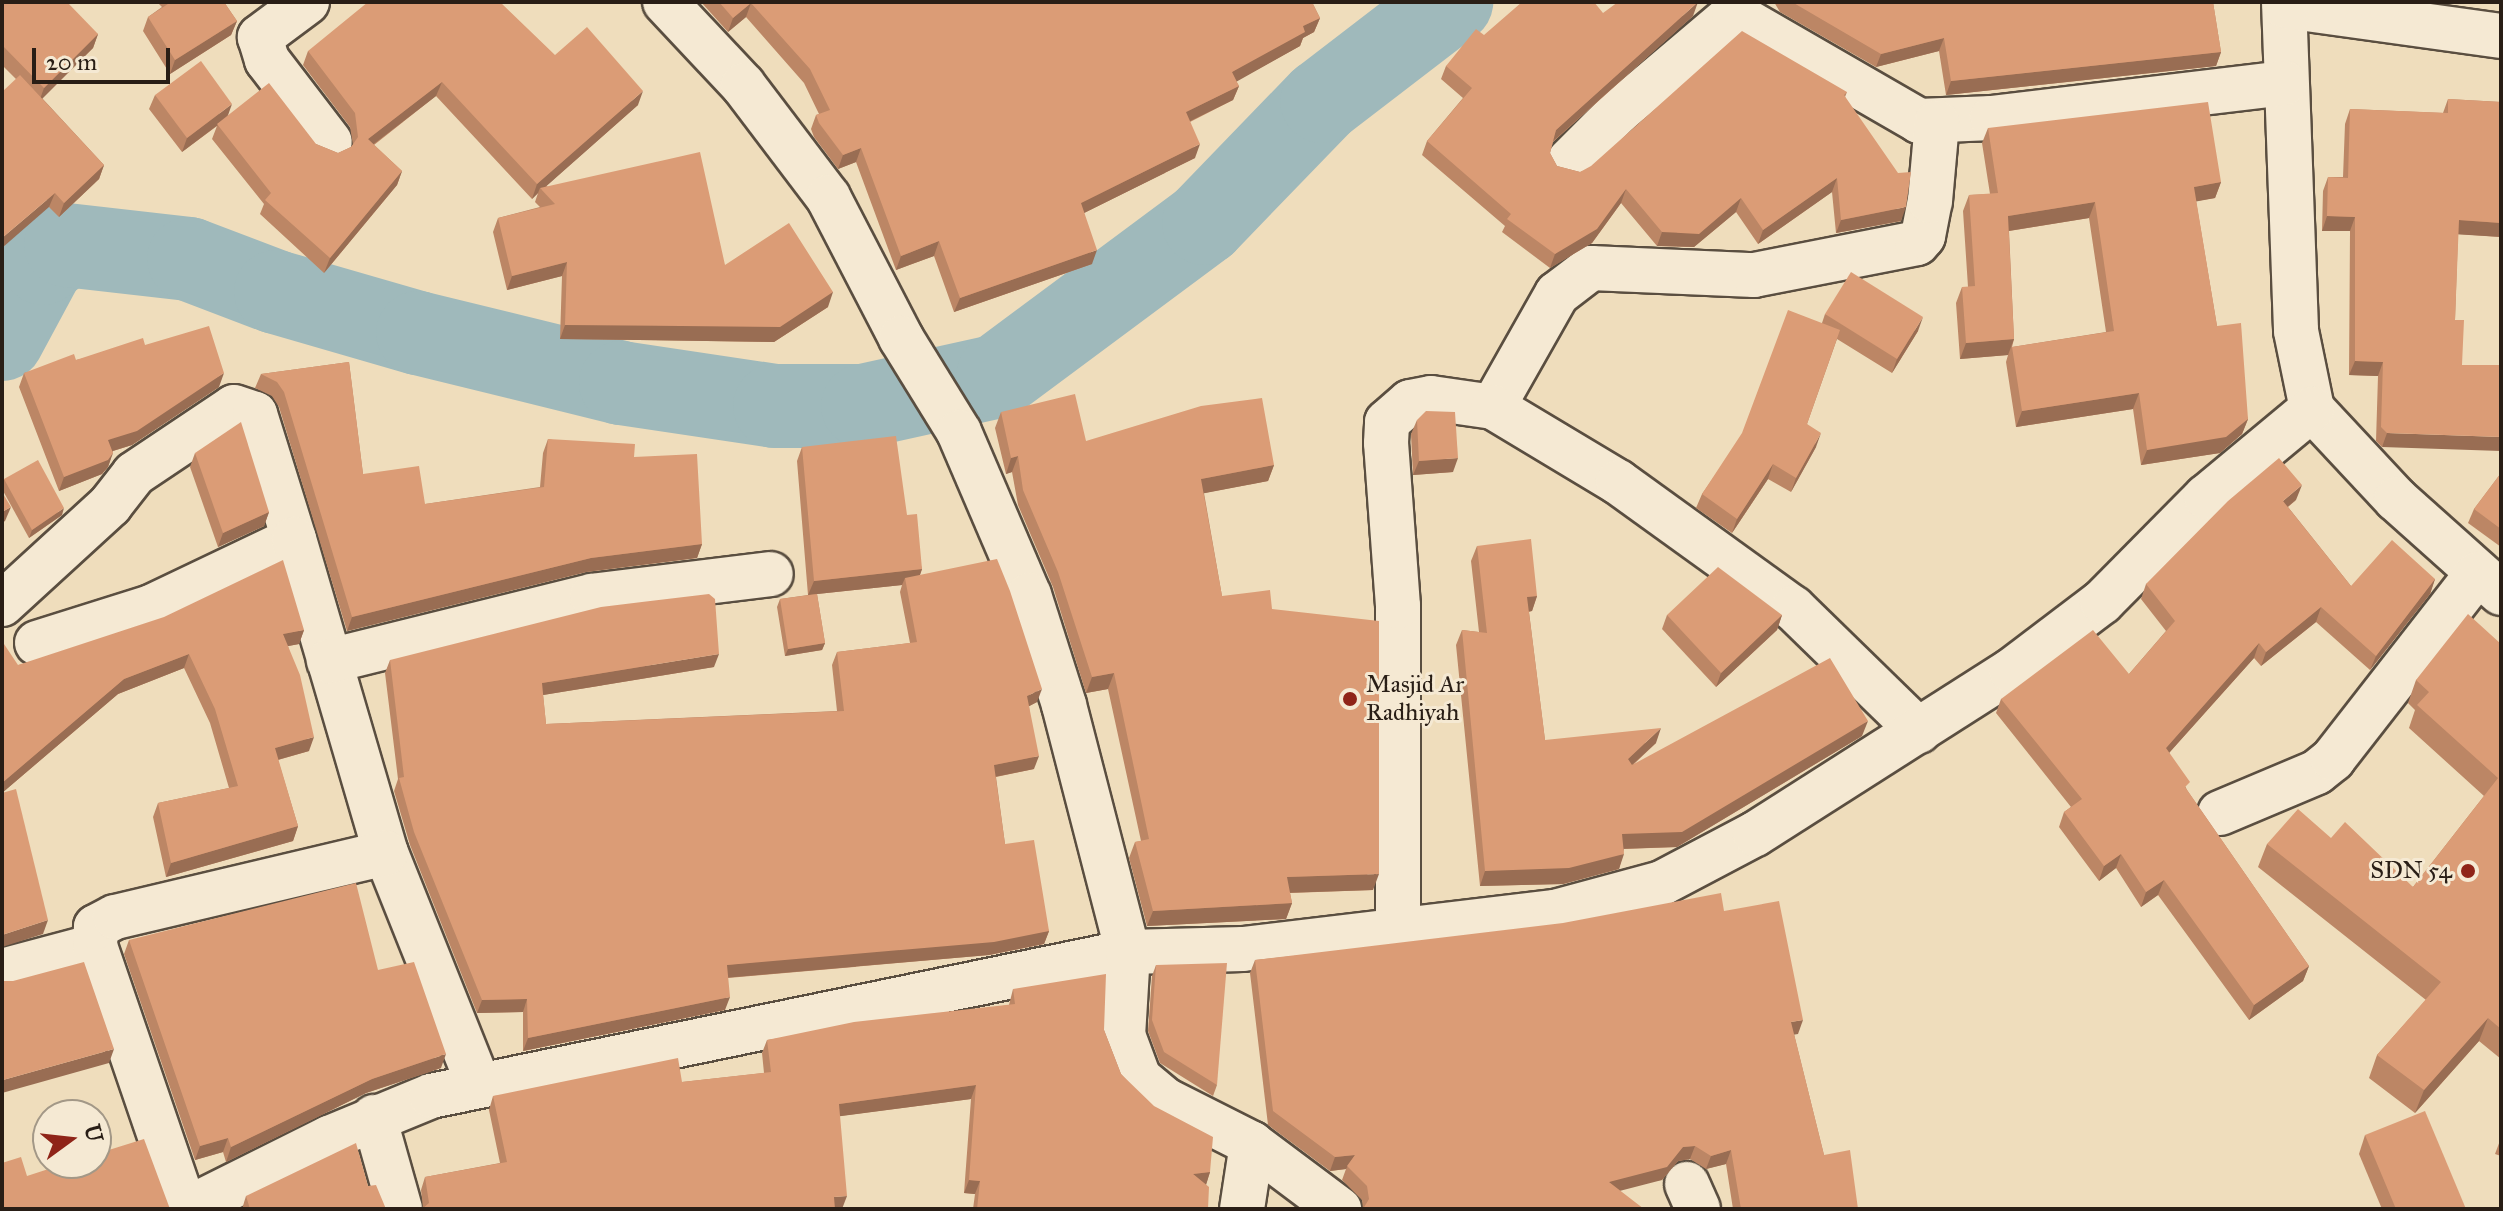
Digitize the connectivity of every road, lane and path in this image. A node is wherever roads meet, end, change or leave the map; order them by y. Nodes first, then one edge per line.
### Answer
1 (307, 2) edge
2 (665, 2) edge
3 (2285, 4) edge
4 (2501, 36) edge
5 (2285, 83) junction
6 (1937, 122) junction
7 (330, 142) dead end
8 (1569, 161) dead end
9 (1493, 407) junction
10 (2312, 409) junction
11 (294, 539) junction
12 (771, 574) dead end
13 (2489, 584) edge
14 (2, 604) edge
15 (37, 643) dead end
16 (329, 661) junction
17 (1919, 731) junction
18 (2220, 813) dead end
19 (386, 853) junction
20 (1398, 926) junction
21 (95, 946) junction
22 (1128, 952) junction
23 (2, 971) edge
24 (479, 1085) junction
25 (374, 1117) junction
26 (1252, 1144) junction
27 (186, 1209) edge
28 (400, 1209) edge
29 (1242, 1209) edge
30 (1339, 1209) edge

1 - 7 street
2 - 22 street
3 - 4 street
3 - 5 street
5 - 6 street
5 - 10 street
6 - 8 street
6 - 9 street
9 - 17 street
9 - 20 street
10 - 13 street
10 - 17 street
11 - 14 street
11 - 15 street
11 - 16 street
12 - 16 street
13 - 18 street
16 - 19 street
17 - 20 street
19 - 21 street
19 - 24 street
20 - 22 street
21 - 23 street
21 - 27 street
22 - 24 street
22 - 26 street
24 - 25 street
25 - 27 street
25 - 28 street
26 - 29 street
26 - 30 street

